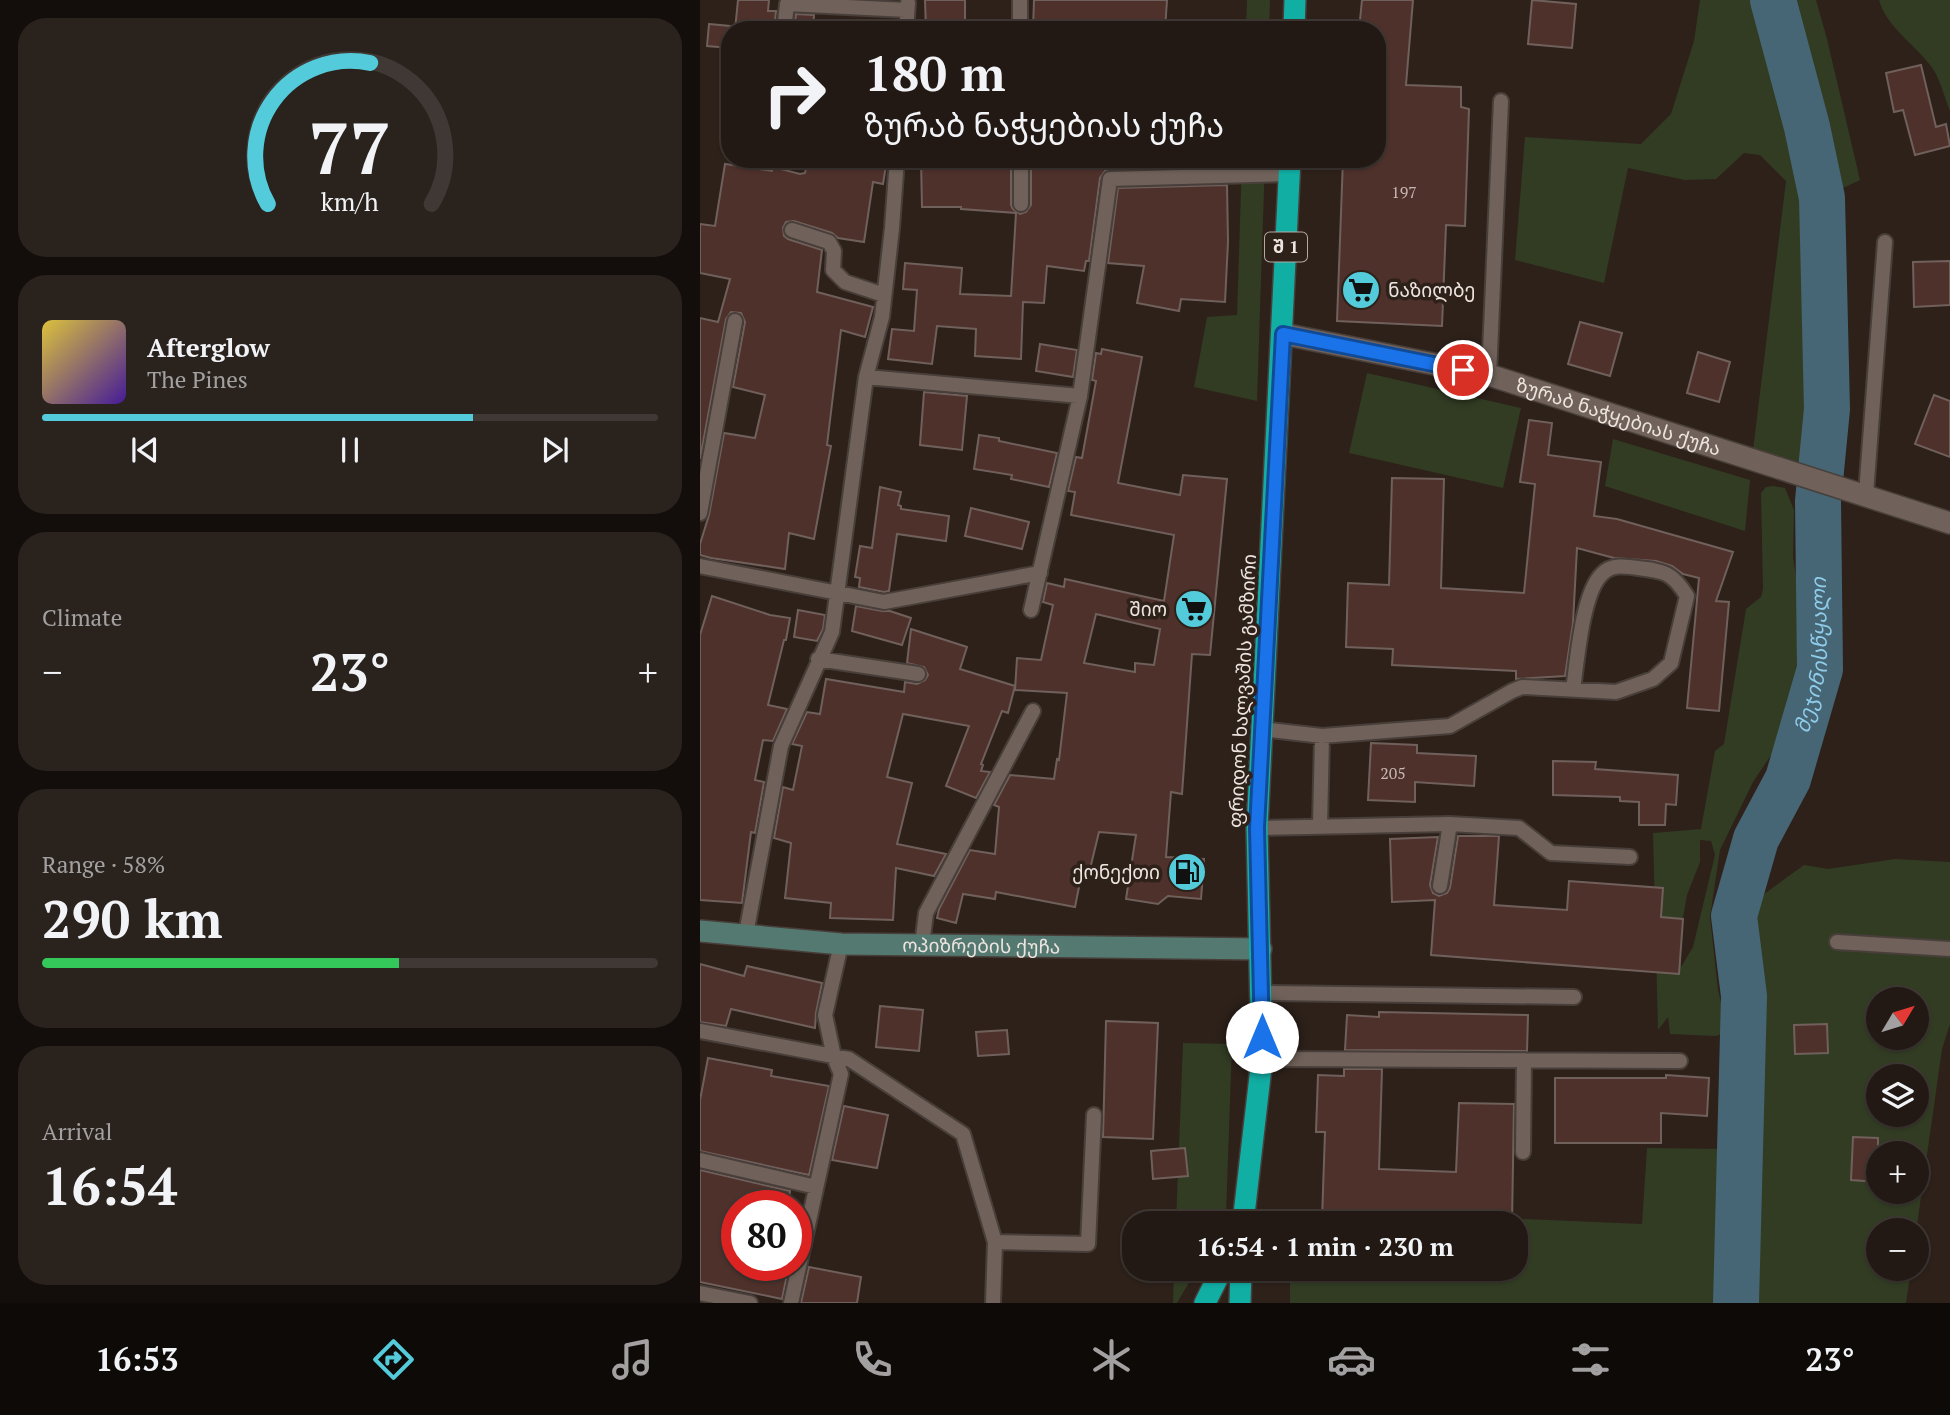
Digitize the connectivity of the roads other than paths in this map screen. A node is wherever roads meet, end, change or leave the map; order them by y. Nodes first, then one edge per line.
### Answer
1 (1020, 0) edge
2 (1295, 0) edge
3 (908, 5) edge
4 (785, 21) edge
5 (1020, 21) edge
6 (1294, 21) edge
7 (1501, 101) dead end
8 (896, 168) edge
9 (1021, 168) edge
10 (1275, 168) edge
11 (1290, 168) edge
12 (1021, 204) dead end
13 (792, 230) dead end
14 (1885, 242) dead end
15 (884, 295) junction
16 (735, 321) dead end
17 (1283, 334) junction
18 (1489, 375) junction
19 (866, 377) junction
20 (1080, 397) junction
21 (1858, 491) junction
22 (700, 513) edge
23 (1950, 523) edge
24 (700, 566) edge
25 (1040, 573) junction
26 (837, 591) junction
27 (1031, 610) dead end
28 (818, 659) junction
29 (918, 674) dead end
30 (1573, 690) junction
31 (1033, 711) dead end
32 (1261, 729) junction
33 (1322, 736) junction
34 (1450, 824) junction
35 (1320, 826) junction
36 (1257, 828) junction
37 (1630, 857) dead end
38 (1440, 886) dead end
39 (700, 931) edge
40 (746, 934) junction
41 (1837, 942) dead end
42 (841, 944) junction
43 (922, 945) junction
44 (1261, 949) junction
45 (1950, 949) edge
46 (1262, 993) junction
47 (1574, 997) dead end
48 (700, 1031) edge
49 (834, 1057) junction
50 (1262, 1059) junction
51 (1524, 1060) junction
52 (1680, 1061) dead end
53 (1094, 1115) dead end
54 (1523, 1152) dead end
55 (700, 1160) edge
56 (816, 1187) junction
57 (1243, 1211) edge
58 (996, 1242) junction
59 (1216, 1281) edge
60 (1241, 1281) edge
61 (700, 1293) edge
62 (750, 1303) edge
63 (792, 1303) edge
64 (993, 1303) edge
65 (1205, 1303) edge
66 (1240, 1303) edge

1 - 5 lane
2 - 6 highway
3 - 4 lane
7 - 18 lane
8 - 15 lane
9 - 12 lane
10 - 20 lane
11 - 17 highway, ფრიდონ ხალვაშის გამზირი / შ 1
13 - 15 lane
14 - 21 lane
15 - 19 lane
16 - 22 lane
17 - 18 street, ზურაბ ნაჭყებიას ქუჩა
17 - 32 highway, ფრიდონ ხალვაშის გამზირი / შ 1
18 - 21 street, ზურაბ ნაჭყებიას ქუჩა
19 - 20 lane
19 - 26 lane
20 - 25 lane
21 - 23 street, ზურაბ ნაჭყებიას ქუჩა
24 - 26 lane
25 - 26 lane
25 - 27 lane
26 - 28 lane
28 - 29 lane
28 - 40 lane
30 - 30 lane
30 - 33 lane
31 - 43 lane
32 - 33 lane
32 - 36 highway, ფრიდონ ხალვაშის გამზირი / შ 1
33 - 35 lane
34 - 35 lane
34 - 37 lane
34 - 38 lane
35 - 36 lane
36 - 44 highway, ფრიდონ ხალვაშის გამზირი / შ 1
39 - 40 street, ოპიზრების ქუჩა
40 - 42 street, ოპიზრების ქუჩა
41 - 45 lane
42 - 43 street, ოპიზრების ქუჩა
42 - 49 lane
43 - 44 street, ოპიზრების ქუჩა
44 - 46 highway, ფრიდონ ხალვაშის გამზირი / შ 1
46 - 47 lane
46 - 50 highway, ფრიდონ ხალვაშის გამზირი / შ 1
48 - 49 lane
49 - 56 lane
49 - 58 lane
50 - 51 lane
50 - 57 highway, ფრიდონ ხალვაშის გამზირი / შ 1
51 - 52 lane
51 - 54 lane
53 - 58 lane
55 - 56 lane
56 - 63 lane
58 - 64 lane
59 - 65 highway
60 - 66 highway
61 - 62 lane

